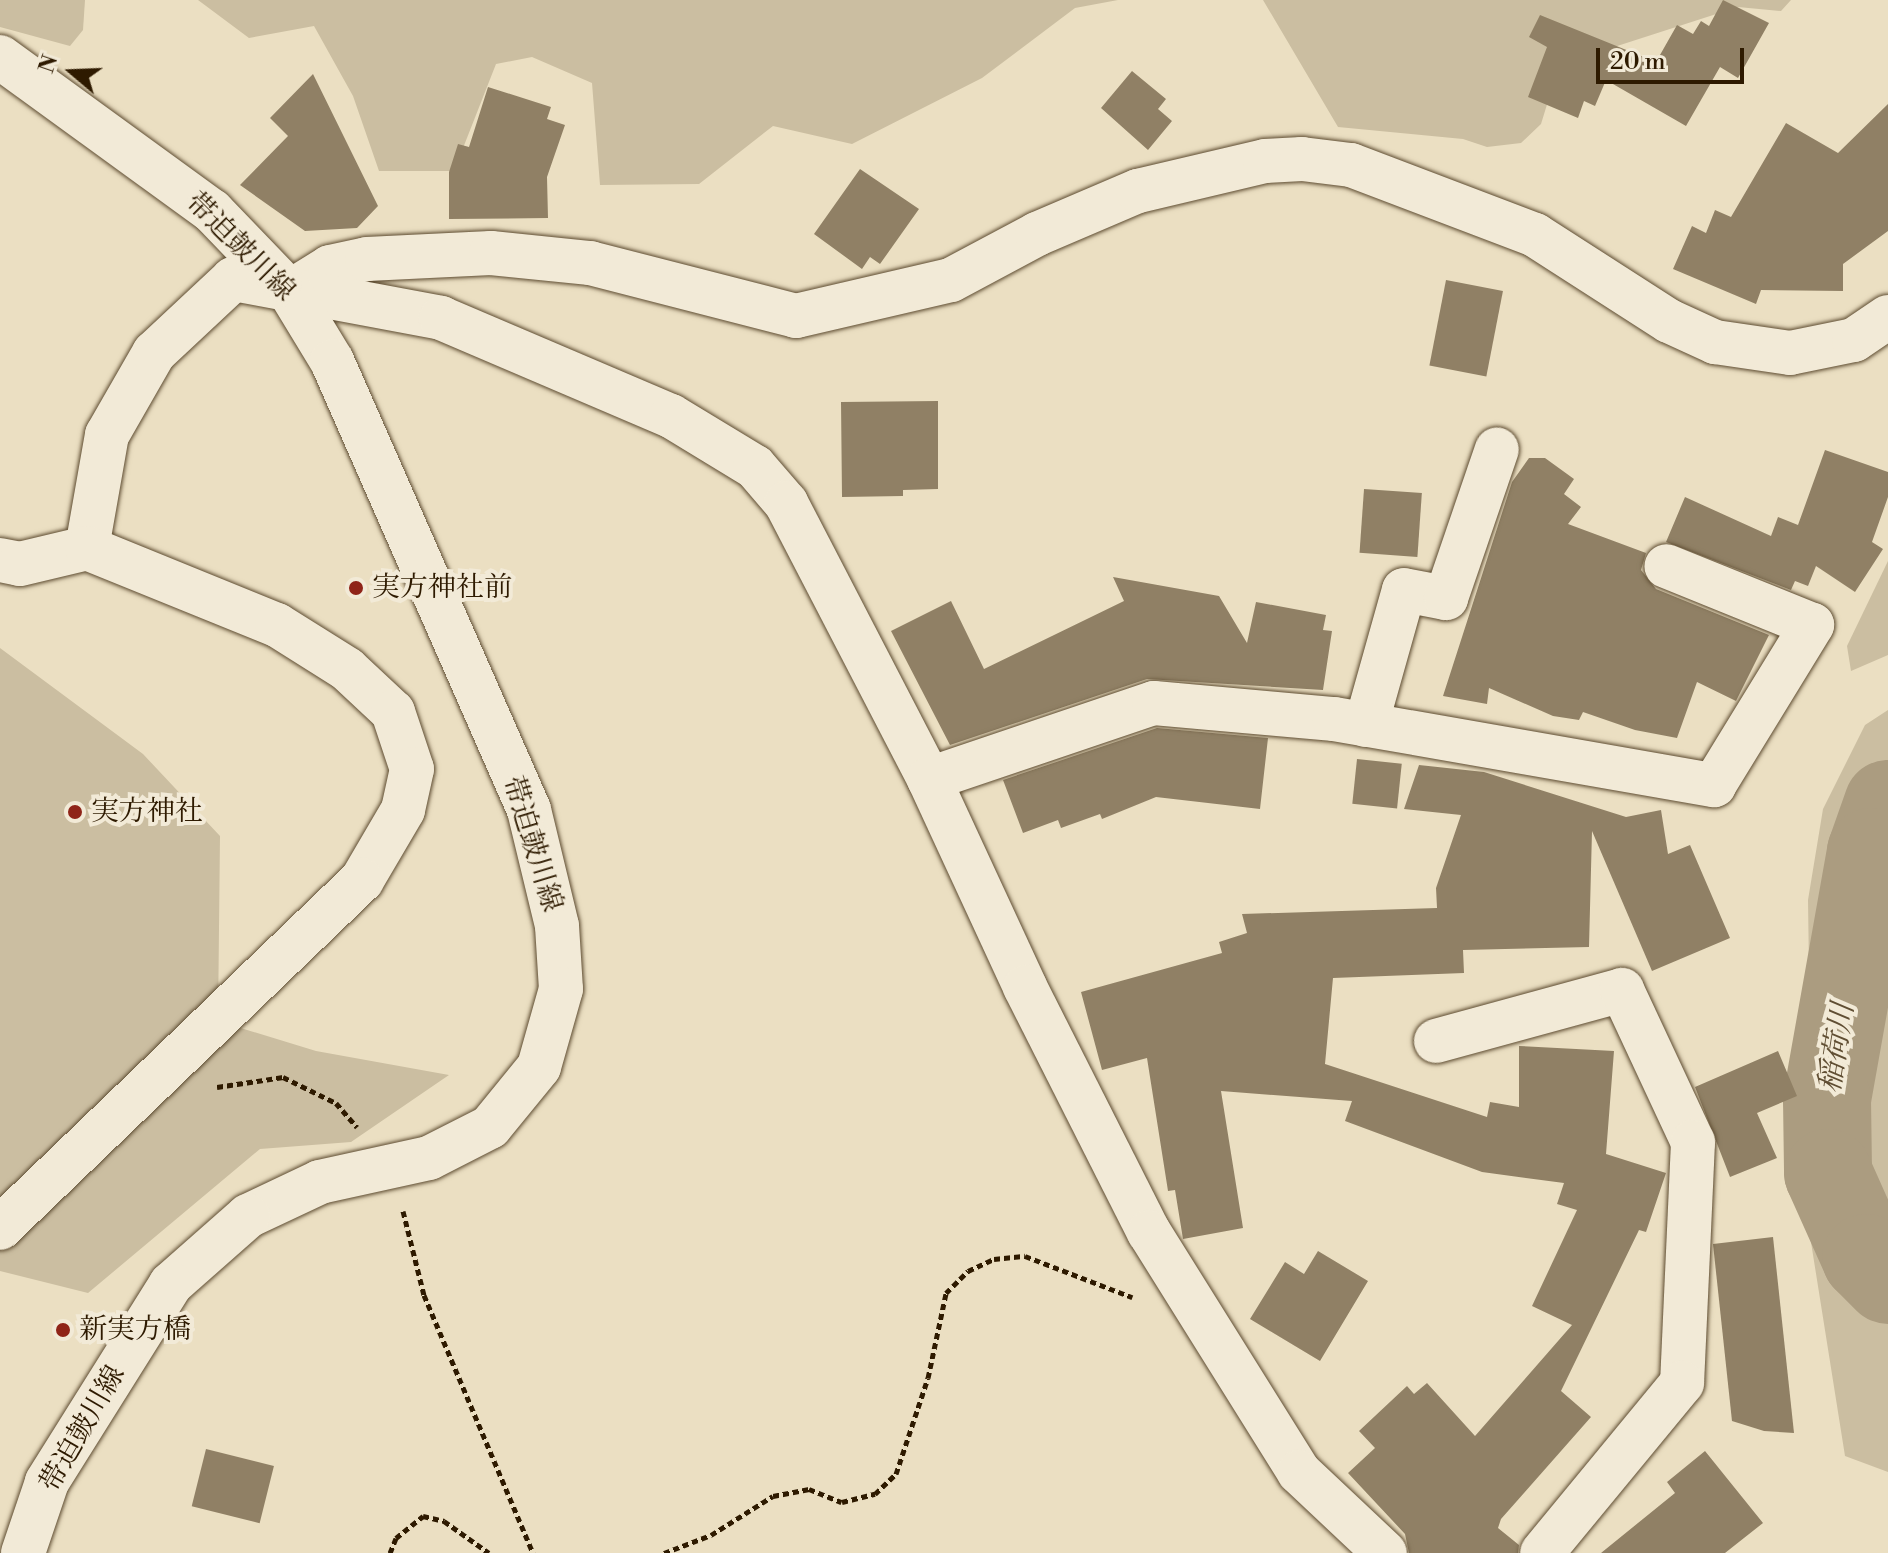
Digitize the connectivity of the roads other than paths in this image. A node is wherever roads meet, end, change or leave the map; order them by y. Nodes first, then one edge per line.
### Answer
1 (0, 57) edge
2 (290, 292) junction
3 (1888, 317) edge
4 (1497, 449) dead end
5 (87, 548) junction
6 (0, 560) edge
7 (1666, 566) dead end
8 (1366, 725) junction
9 (929, 779) junction
10 (1436, 1041) dead end
11 (0, 1228) edge
12 (23, 1553) edge
13 (1385, 1553) edge
14 (1542, 1553) edge

1 - 2 street, 帯迫皷川線
2 - 3 street
2 - 5 street
2 - 9 street
2 - 12 street, 帯迫皷川線
4 - 8 street
5 - 6 street
5 - 11 street
7 - 8 street
8 - 9 street
9 - 13 street
10 - 14 street

